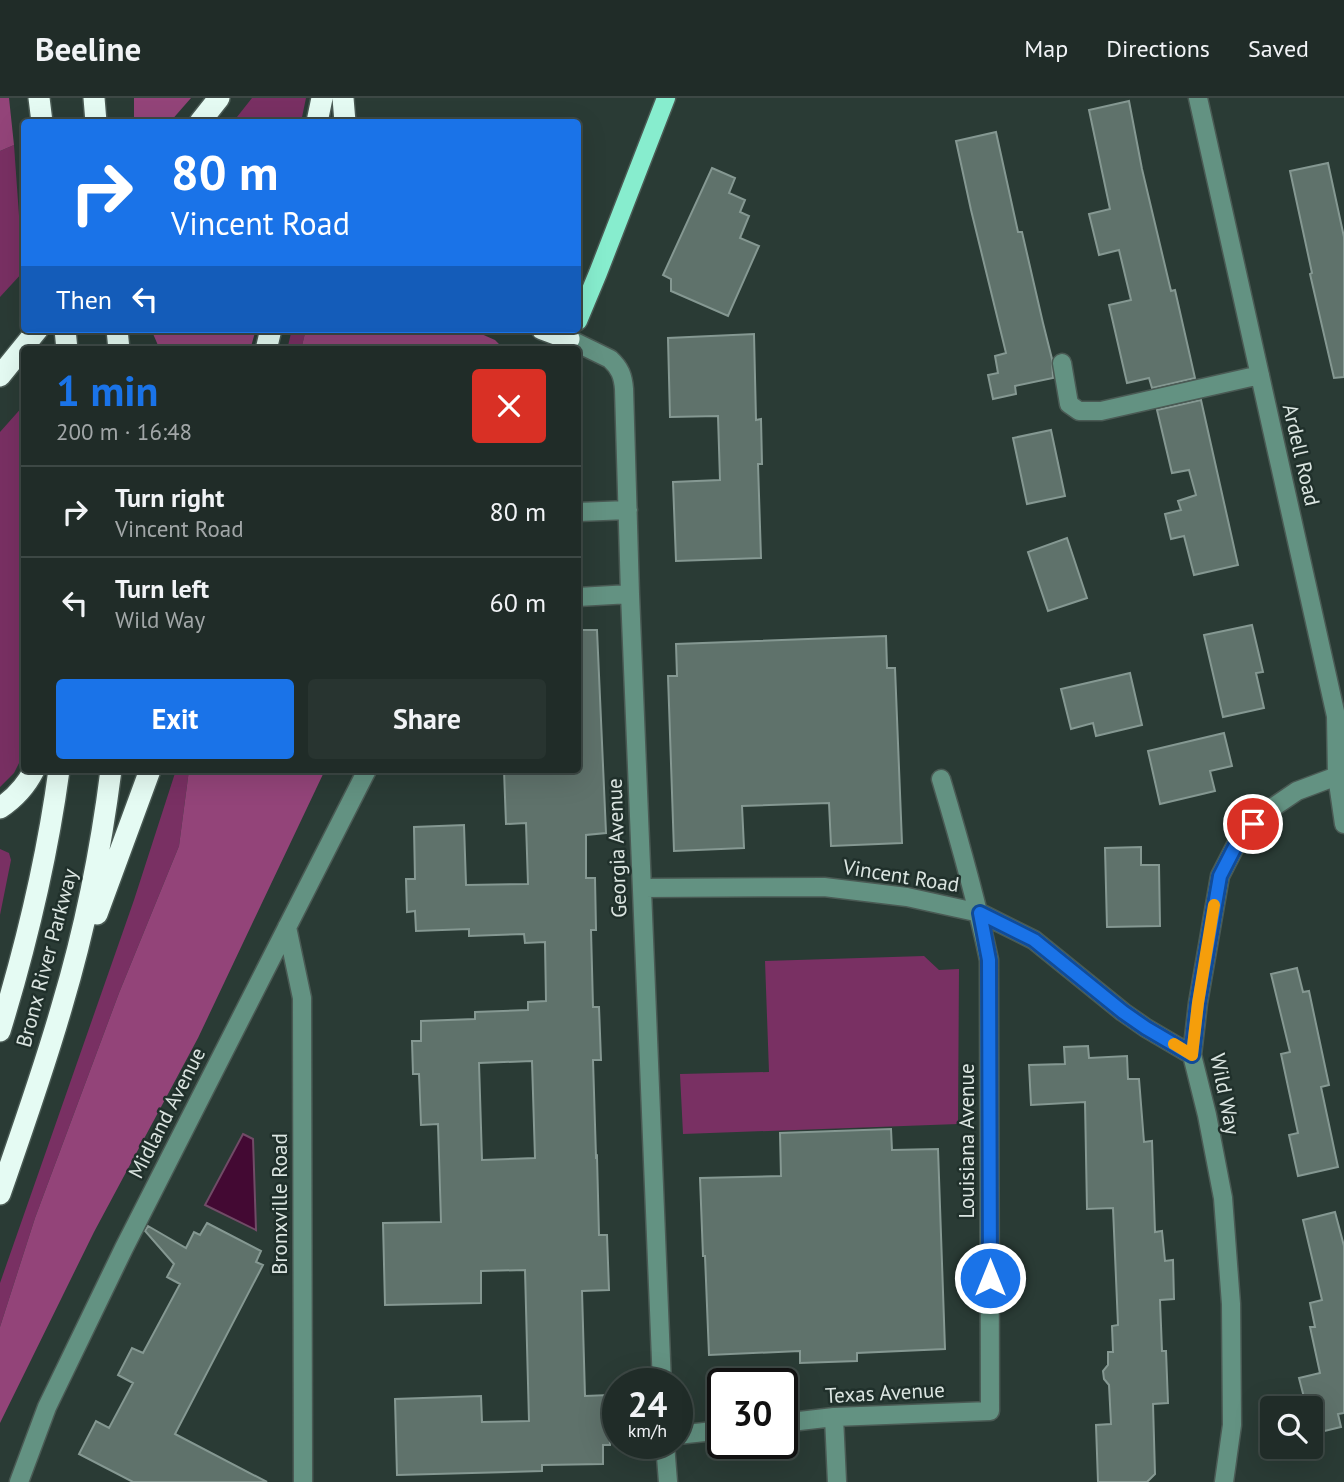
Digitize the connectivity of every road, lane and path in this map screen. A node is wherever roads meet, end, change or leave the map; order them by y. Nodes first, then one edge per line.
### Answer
1 (39, 98) edge
2 (94, 98) edge
3 (219, 98) edge
4 (322, 98) edge
5 (343, 98) edge
6 (666, 98) edge
7 (1198, 98) edge
8 (42, 119) edge
9 (96, 119) edge
10 (202, 119) edge
11 (318, 119) edge
12 (345, 119) edge
13 (581, 312) edge
14 (571, 335) edge
15 (21, 350) edge
16 (1062, 363) dead end
17 (1260, 375) junction
18 (0, 376) edge
19 (628, 510) junction
20 (581, 512) edge
21 (630, 594) junction
22 (581, 597) edge
23 (32, 773) edge
24 (58, 773) edge
25 (111, 773) edge
26 (149, 773) edge
27 (365, 773) edge
28 (1337, 776) junction
29 (941, 779) dead end
30 (0, 808) edge
31 (1344, 824) edge
32 (642, 888) junction
33 (980, 913) junction
34 (287, 927) junction
35 (63, 1004) junction
36 (0, 1031) edge
37 (1192, 1055) junction
38 (0, 1194) edge
39 (661, 1368) edge
40 (990, 1411) joint
41 (834, 1417) junction
42 (798, 1421) edge
43 (664, 1459) edge
44 (664, 1481) edge
45 (19, 1482) edge
46 (303, 1482) edge
47 (836, 1482) edge
48 (1224, 1482) edge

1 - 8 highway
2 - 9 highway
3 - 10 highway
4 - 11 highway
5 - 12 highway
6 - 13 main road
7 - 17 street, Ardell Road
14 - 19 street, Georgia Avenue
15 - 18 highway
16 - 17 street
17 - 28 street, Ardell Road
19 - 20 street
19 - 21 street, Georgia Avenue
21 - 22 street
21 - 32 street, Georgia Avenue
23 - 30 highway
24 - 36 highway, Bronx River Parkway
25 - 35 highway, Bronx River Parkway
26 - 35 highway
27 - 34 street, Midland Avenue
28 - 31 street, Ardell Road
28 - 37 street, Wild Way
29 - 33 street, Louisiana Avenue
32 - 33 street, Vincent Road
32 - 39 street, Georgia Avenue
33 - 37 street, Vincent Road
33 - 40 street, Louisiana Avenue
34 - 45 street, Midland Avenue
34 - 46 street, Bronxville Road
35 - 38 highway, Bronx River Parkway
37 - 48 street, Wild Way
40 - 41 street, Texas Avenue
41 - 42 street, Texas Avenue
41 - 47 street
43 - 44 street

